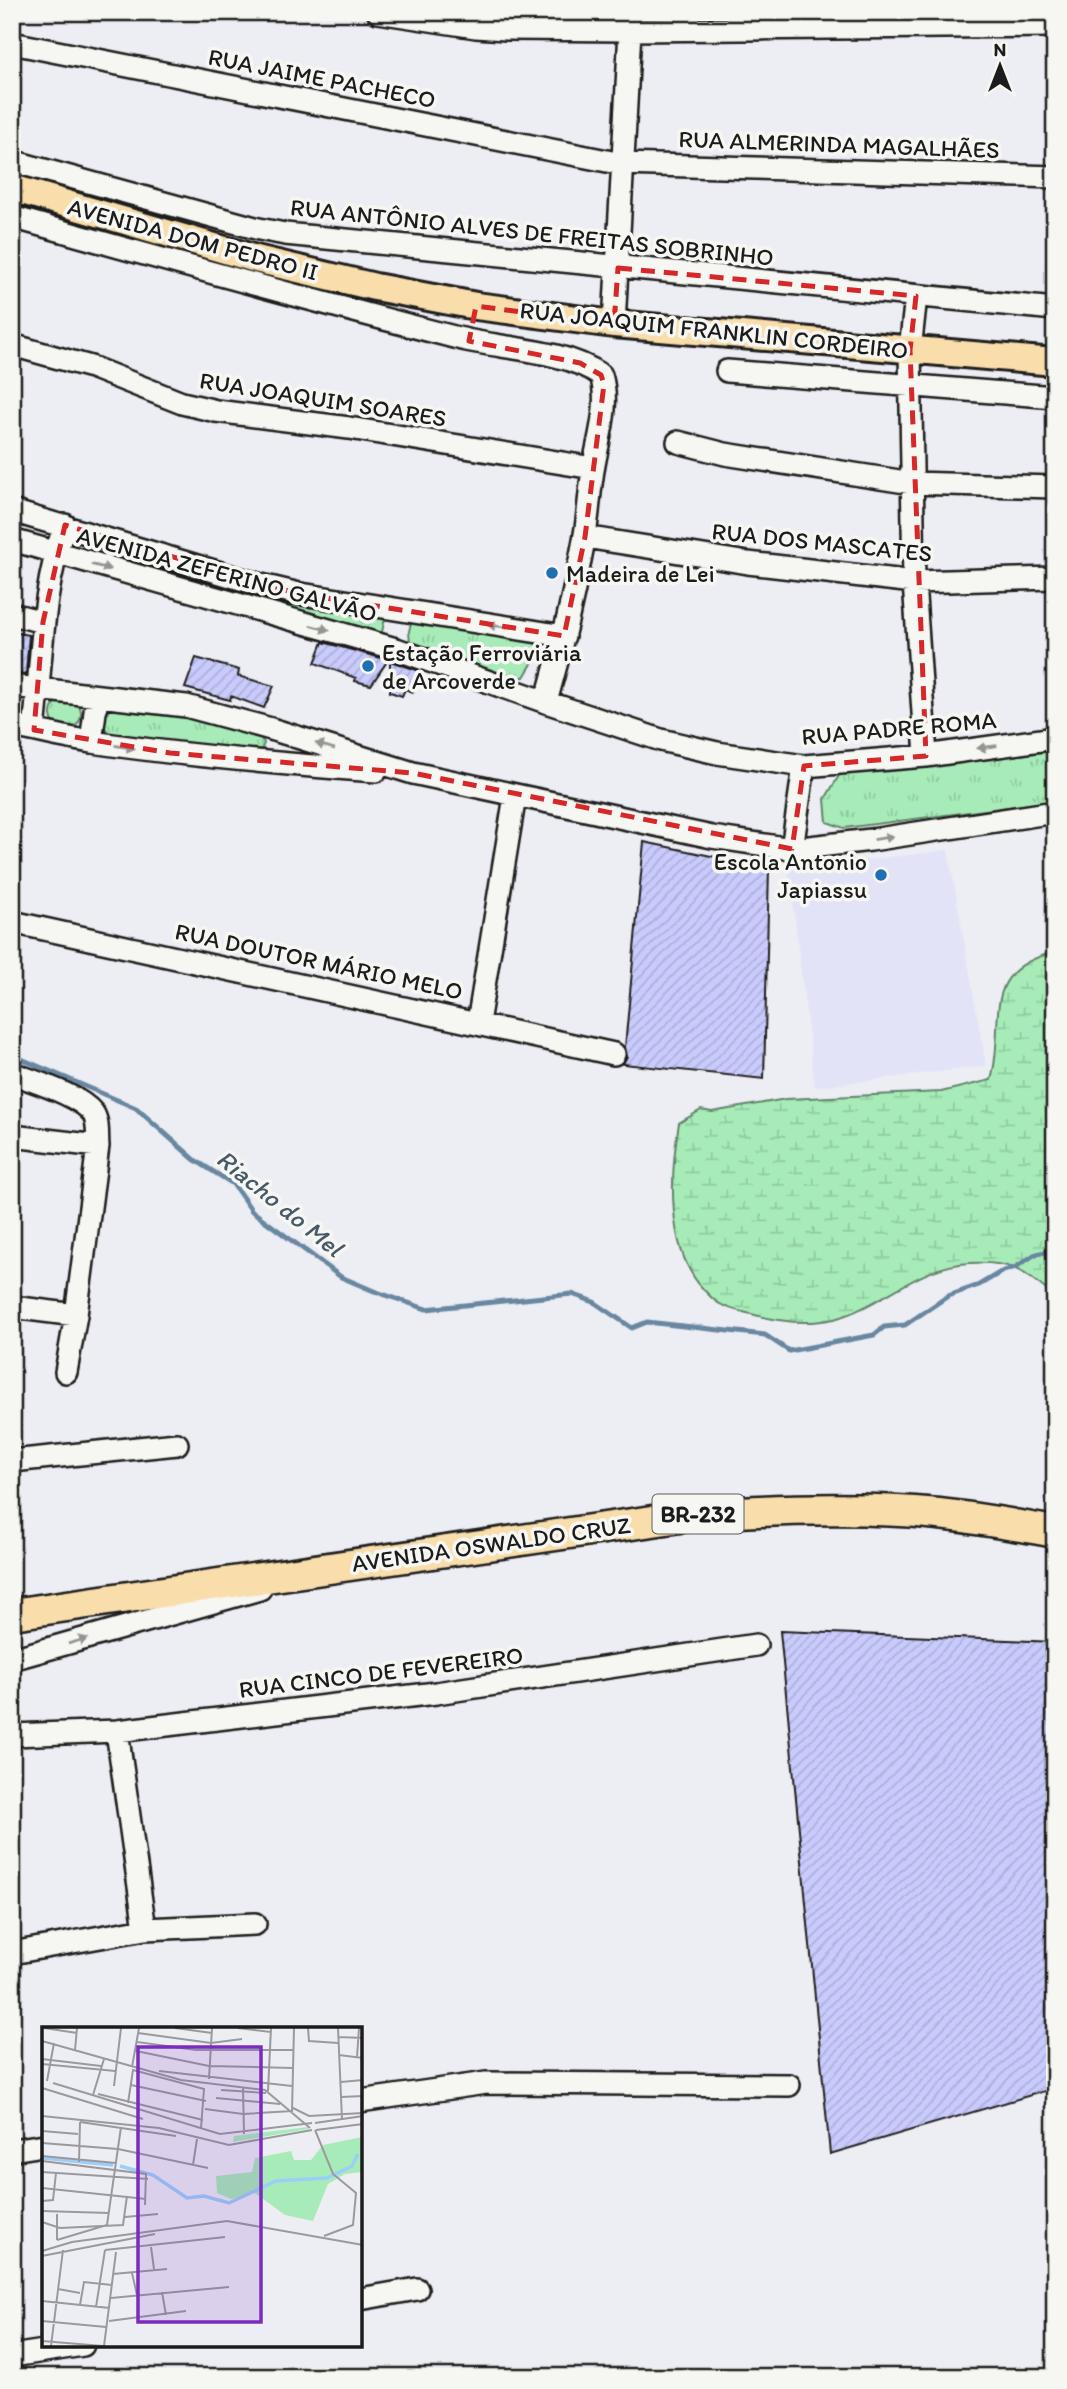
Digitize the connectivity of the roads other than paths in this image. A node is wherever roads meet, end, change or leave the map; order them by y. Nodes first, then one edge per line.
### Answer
1 (378, 12) edge
2 (630, 21) edge
3 (1055, 26) edge
4 (12, 43) edge
5 (12, 161) edge
6 (622, 164) junction
7 (1055, 177) edge
8 (12, 188) edge
9 (12, 217) edge
10 (618, 268) junction
11 (375, 287) joint
12 (916, 296) junction
13 (476, 306) junction
14 (1055, 309) edge
15 (614, 324) junction
16 (469, 341) junction
17 (12, 345) edge
18 (910, 350) junction
19 (1055, 362) edge
20 (727, 371) dead end
21 (912, 385) junction
22 (1055, 397) edge
23 (678, 442) dead end
24 (593, 468) junction
25 (912, 483) junction
26 (1055, 486) edge
27 (12, 511) edge
28 (65, 525) junction
29 (585, 537) junction
30 (12, 540) edge
31 (55, 554) junction
32 (1055, 578) edge
33 (914, 582) junction
34 (404, 611) junction
35 (12, 614) edge
36 (43, 622) junction
37 (564, 636) junction
38 (396, 649) junction
39 (12, 686) edge
40 (39, 689) junction
41 (97, 697) junction
42 (546, 702) junction
43 (12, 726) edge
44 (271, 729) junction
45 (34, 730) junction
46 (1055, 738) edge
47 (91, 742) junction
48 (926, 756) junction
49 (263, 763) junction
50 (804, 766) junction
51 (414, 773) junction
52 (515, 796) junction
53 (1055, 812) edge
54 (792, 849) junction
55 (12, 922) edge
56 (478, 1023) junction
57 (614, 1054) dead end
58 (12, 1073) edge
59 (12, 1136) edge
60 (98, 1146) junction
61 (12, 1307) edge
62 (76, 1315) junction
63 (66, 1371) dead end
64 (177, 1444) dead end
65 (12, 1461) edge
66 (1055, 1532) edge
67 (343, 1566) junction
68 (12, 1614) edge
69 (755, 1645) dead end
70 (12, 1659) edge
71 (117, 1731) junction
72 (12, 1735) edge
73 (255, 1924) dead end
74 (145, 1929) junction
75 (12, 1953) edge
76 (789, 2085) dead end
77 (362, 2101) edge
78 (42, 2145) edge
79 (12, 2150) edge
80 (417, 2289) dead end
81 (362, 2300) edge
82 (70, 2347) edge
83 (12, 2356) edge

1 - 2 street
2 - 3 street
2 - 6 street
4 - 6 street, RUA JAIME PACHECO
5 - 10 street, RUA ANTÔNIO ALVES DE FREITAS SOBRINHO
6 - 7 street, RUA ALMERINDA MAGALHÃES
6 - 10 street
8 - 11 main road, AVENIDA DOM PEDRO II
9 - 16 street
10 - 12 street, RUA ANTÔNIO ALVES DE FREITAS SOBRINHO
10 - 15 street
11 - 13 main road, RUA JOAQUIM FRANKLIN CORDEIRO
12 - 14 street, RUA ANTÔNIO ALVES DE FREITAS SOBRINHO
12 - 18 street
13 - 15 main road, RUA JOAQUIM FRANKLIN CORDEIRO
13 - 16 street
15 - 18 main road, RUA JOAQUIM FRANKLIN CORDEIRO
16 - 24 street
17 - 24 street, RUA JOAQUIM SOARES
18 - 19 main road, RUA JOAQUIM FRANKLIN CORDEIRO
18 - 21 street
20 - 21 street
21 - 22 street
21 - 25 street
23 - 25 street
24 - 29 street
25 - 26 street
25 - 33 street
27 - 28 street, AVENIDA ZEFERINO GALVÃO
28 - 31 street
28 - 34 street, AVENIDA ZEFERINO GALVÃO
29 - 33 street, RUA DOS MASCATES
29 - 37 street
30 - 31 street, AVENIDA ZEFERINO GALVÃO
31 - 36 street
31 -> 38 street, AVENIDA ZEFERINO GALVÃO
32 - 33 street, RUA DOS MASCATES
33 - 48 street
37 -> 34 street, AVENIDA ZEFERINO GALVÃO
34 - 38 street
35 - 36 street
36 - 40 street
37 - 42 street
38 - 42 street, AVENIDA ZEFERINO GALVÃO
39 - 40 street
40 - 41 street
40 - 45 street
41 - 44 street
41 - 47 street
42 - 50 street, RUA PADRE ROMA
43 - 45 street
44 - 49 street
51 -> 44 street
45 - 47 street
46 -> 48 street, RUA PADRE ROMA
47 -> 49 street
48 - 50 street, RUA PADRE ROMA
49 - 51 street
50 - 54 street
51 - 52 street
52 - 54 street
52 - 56 street
54 -> 53 street
55 - 56 street, RUA DOUTOR MÁRIO MELO
56 - 57 street, RUA DOUTOR MÁRIO MELO
58 - 60 street
59 - 60 street
60 - 62 street
61 - 62 street
62 - 63 street
64 - 65 street
66 - 67 highway, AVENIDA OSWALDO CRUZ / BR-232
67 - 68 highway, AVENIDA OSWALDO CRUZ / BR-232
70 -> 67 street
69 - 71 street, RUA CINCO DE FEVEREIRO
71 - 72 street, RUA CINCO DE FEVEREIRO
71 - 74 street
73 - 74 street
74 - 75 street
76 - 77 street
78 - 79 street
80 - 81 street
82 - 83 street

